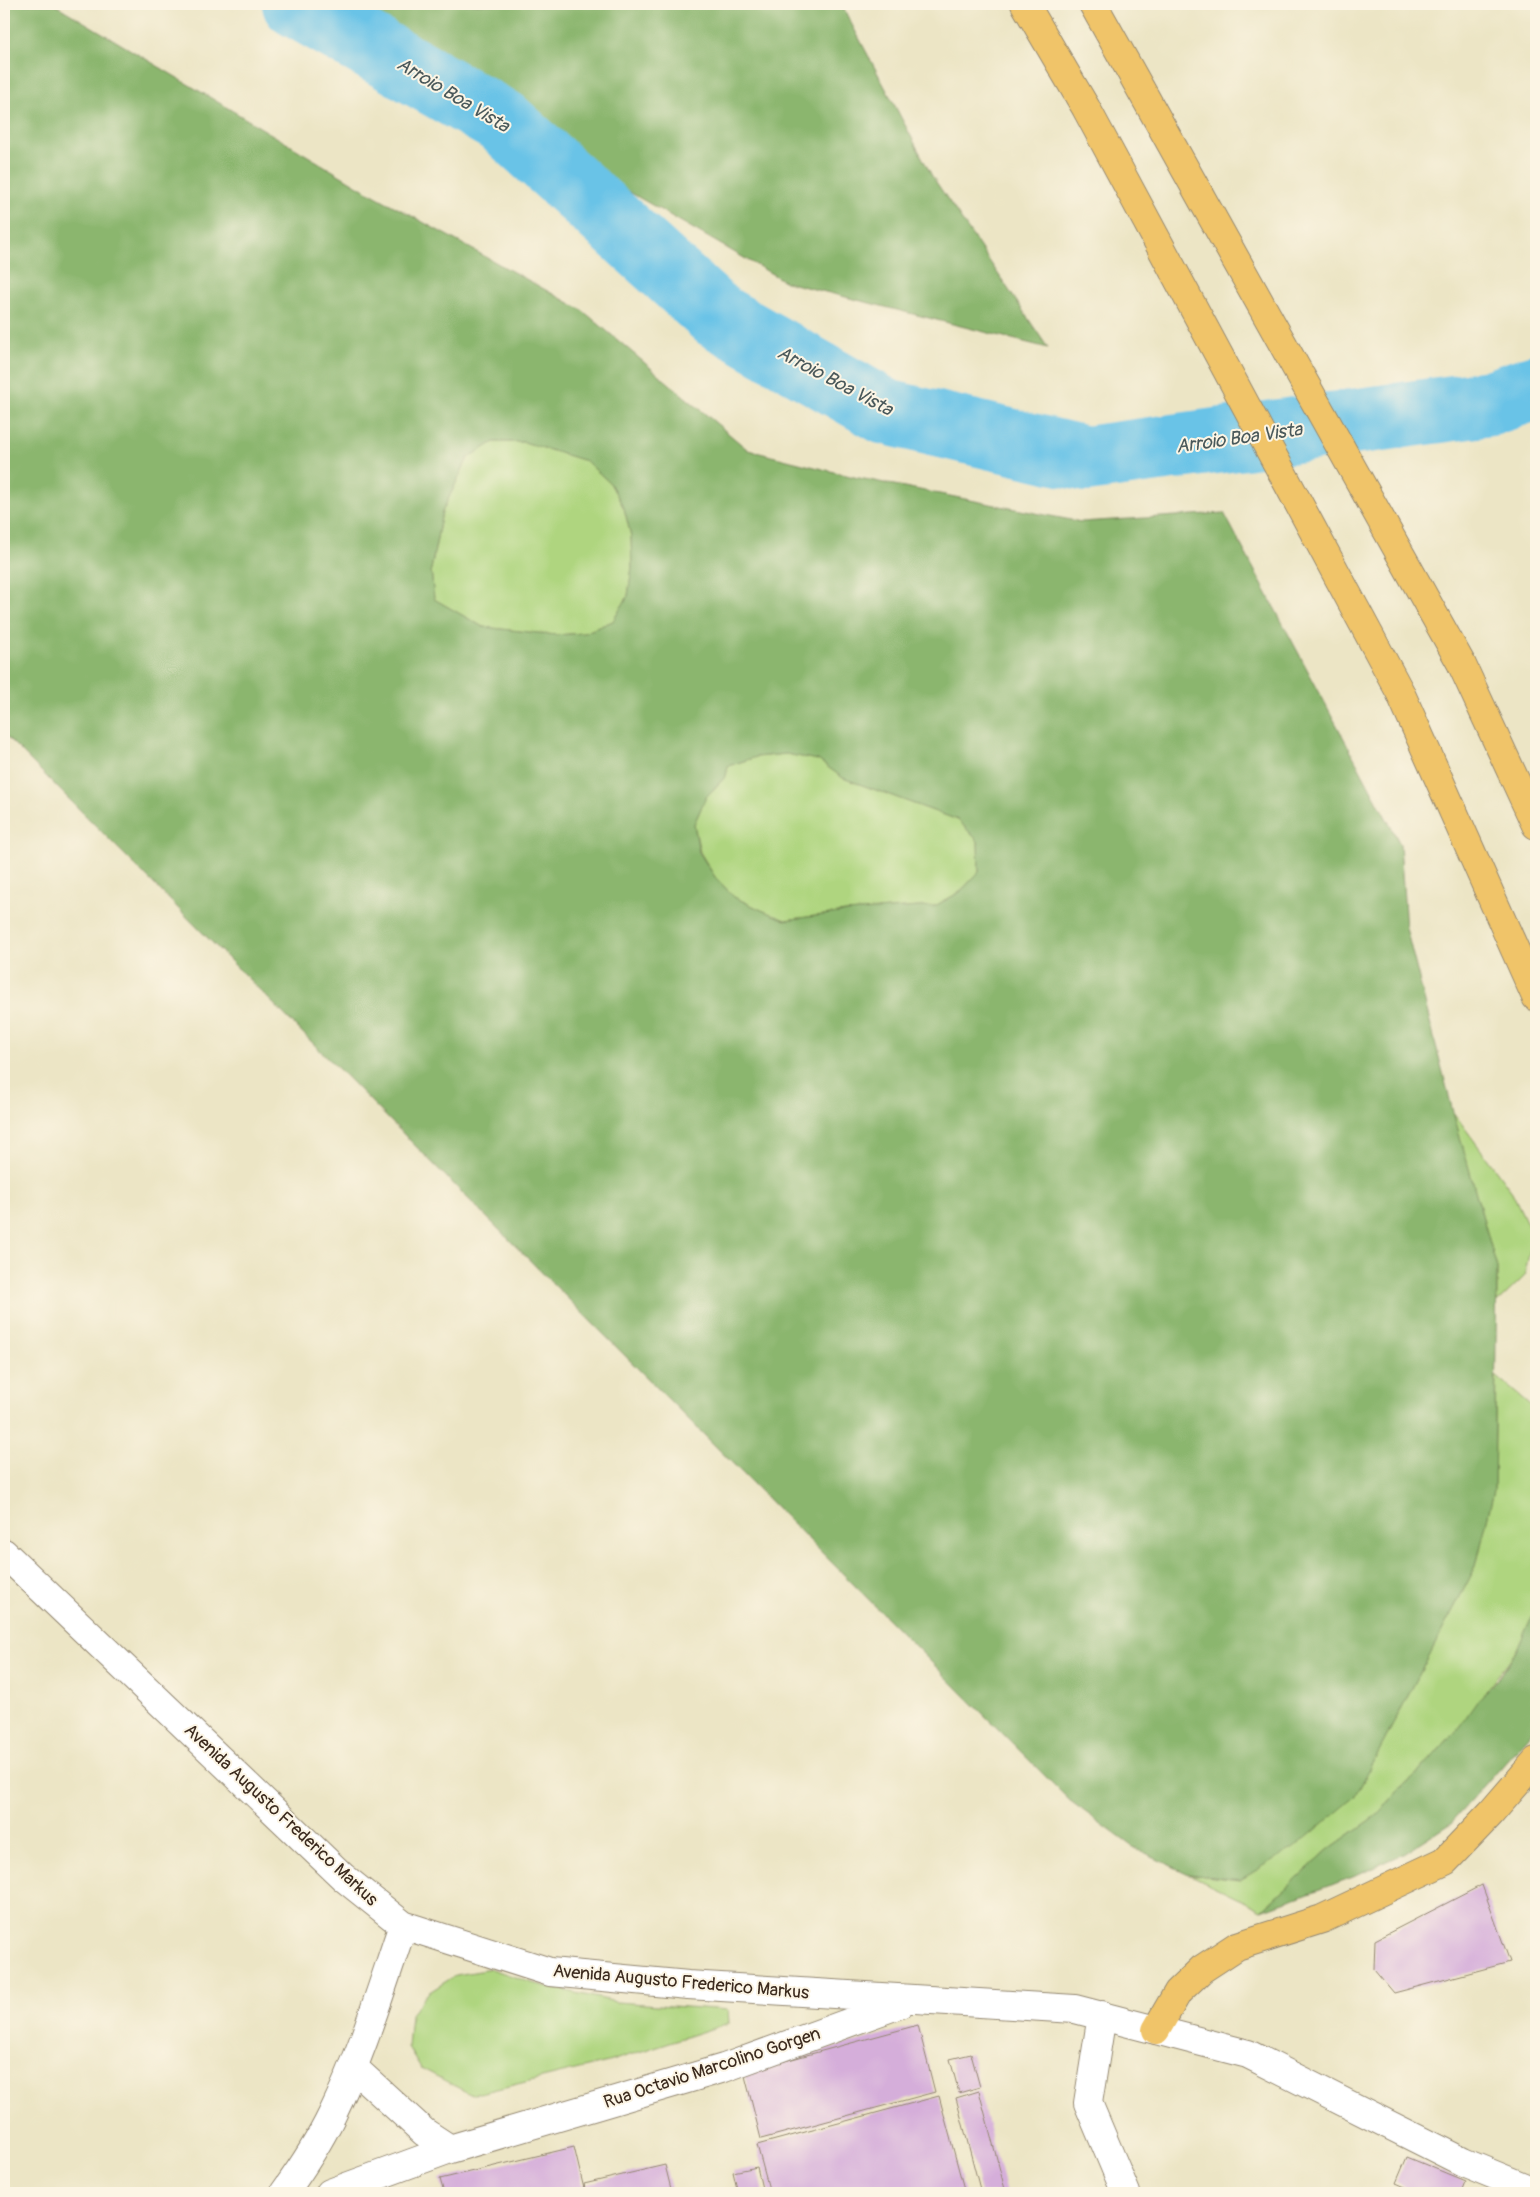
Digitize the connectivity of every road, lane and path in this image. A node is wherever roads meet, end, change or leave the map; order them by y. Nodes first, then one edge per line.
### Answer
1 (1025, 4) edge
2 (1093, 4) edge
3 (1536, 824) edge
4 (1536, 997) edge
5 (4, 1553) edge
6 (1536, 1761) edge
7 (403, 1925) junction
8 (911, 2000) junction
9 (1102, 2015) junction
10 (1156, 2030) junction
11 (354, 2068) junction
12 (450, 2149) junction
13 (1536, 2192) edge
14 (284, 2193) edge
15 (330, 2193) edge
16 (1126, 2193) edge

1 - 4 highway
2 - 3 highway
5 - 7 street, Avenida Augusto Frederico Markus
6 - 10 highway
7 - 8 street, Avenida Augusto Frederico Markus
7 - 11 street
8 - 9 street, Rua Octavio Marcolino Gorgen
8 - 12 street, Rua Octavio Marcolino Gorgen
9 - 10 street, Rua Octavio Marcolino Gorgen
9 - 16 street
10 - 13 street, Rua Octavio Marcolino Gorgen
11 - 12 street
11 - 14 street
12 - 15 street, Rua Octavio Marcolino Gorgen

